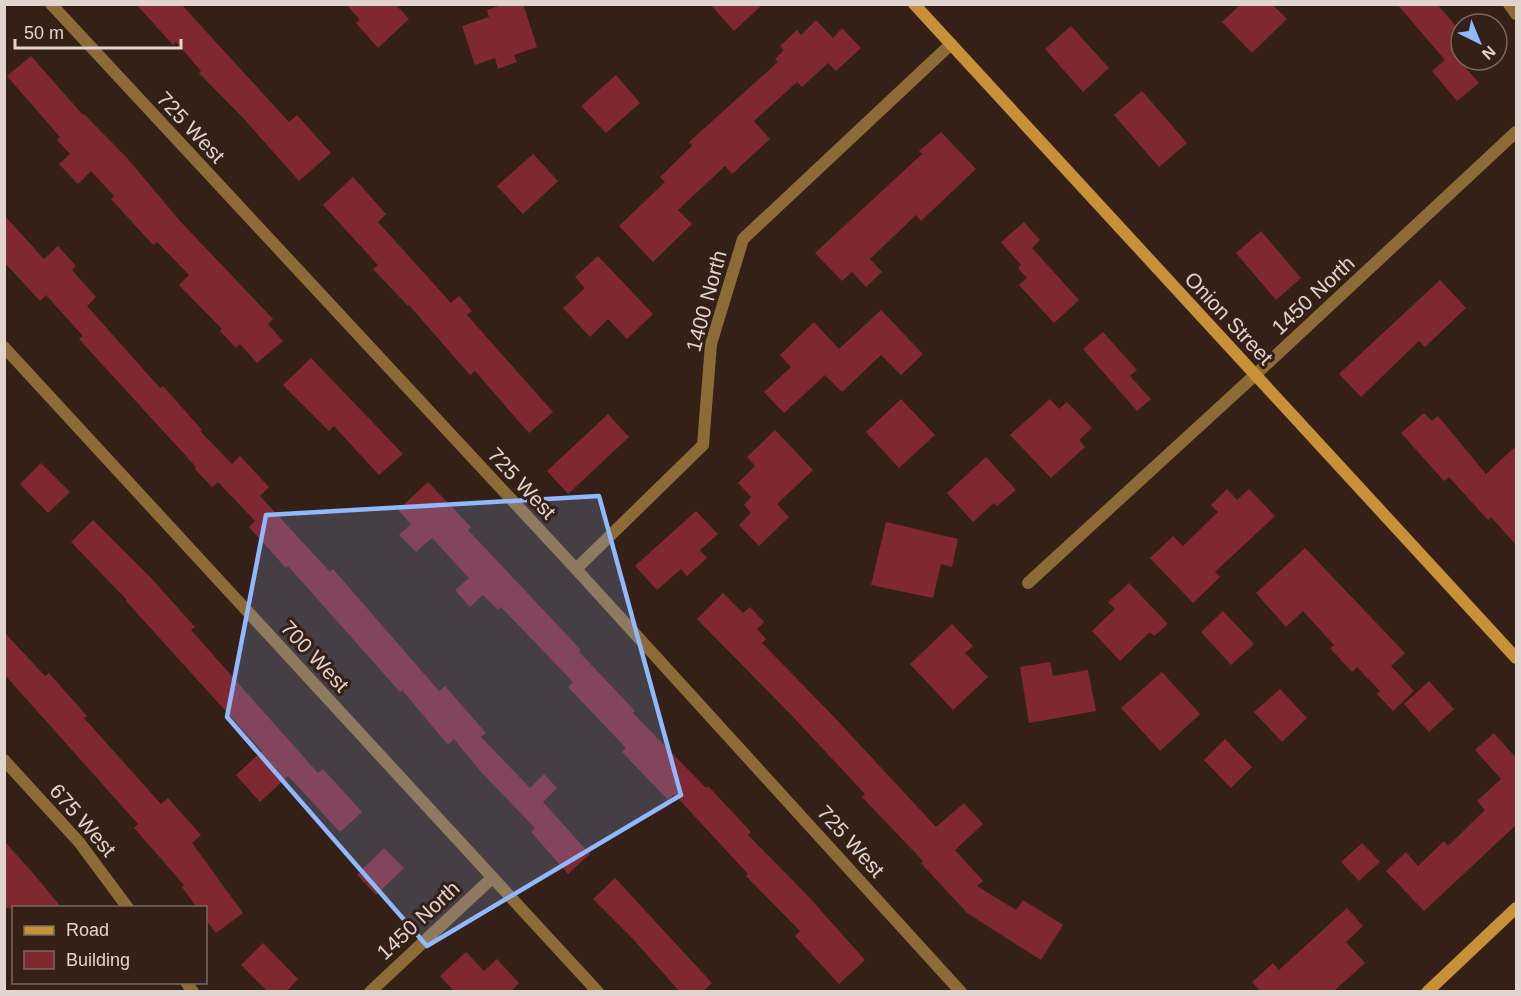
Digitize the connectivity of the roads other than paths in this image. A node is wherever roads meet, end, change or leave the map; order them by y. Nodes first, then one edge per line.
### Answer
1 (51, 4) edge
2 (914, 4) edge
3 (1509, 4) edge
4 (1516, 14) edge
5 (951, 44) junction
6 (1516, 132) edge
7 (4, 347) edge
8 (1255, 375) junction
9 (576, 569) junction
10 (1028, 583) dead end
11 (1516, 658) edge
12 (4, 760) edge
13 (492, 878) junction
14 (127, 906) edge
15 (1516, 908) edge
16 (370, 992) edge
17 (598, 992) edge
18 (961, 992) edge
19 (1427, 992) edge

1 - 9 street, 725 West
2 - 5 street, Onion Street
3 - 4 street
5 - 8 street, Onion Street
5 - 9 street, 1400 North
6 - 8 street, 1450 North
7 - 13 street, 700 West
8 - 10 street, 1450 North
8 - 11 street, Onion Street
9 - 18 street, 725 West
12 - 14 street, 675 West
13 - 16 street, 1450 North
13 - 17 street, 700 West
15 - 19 street

